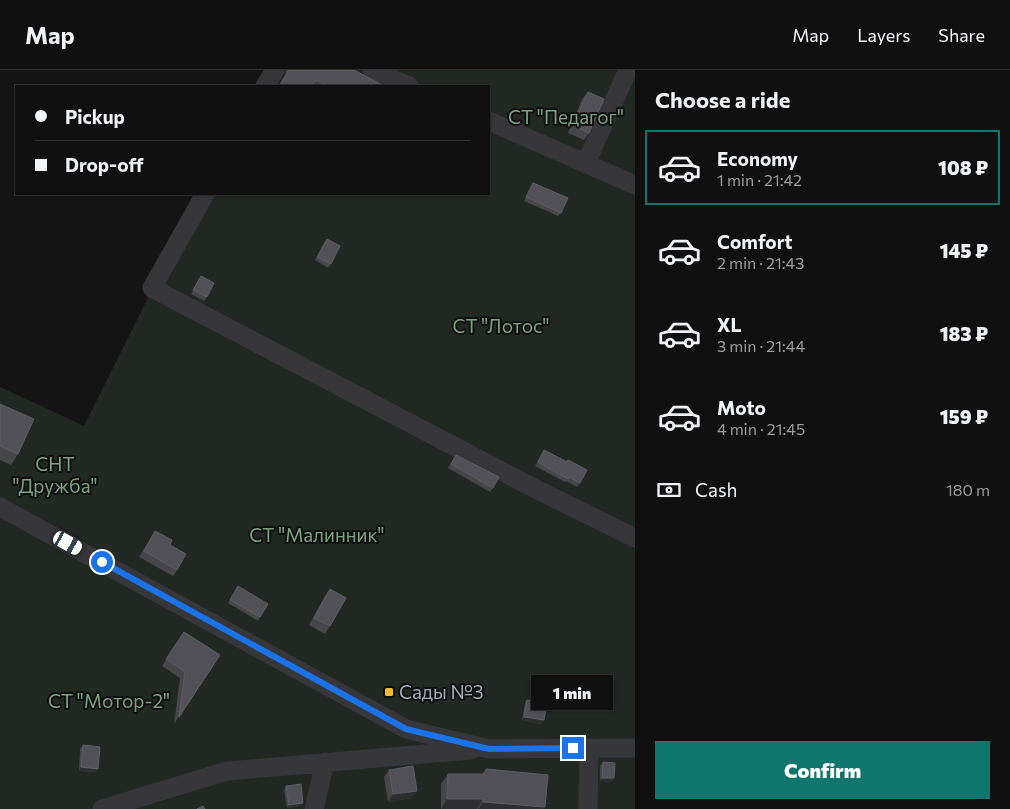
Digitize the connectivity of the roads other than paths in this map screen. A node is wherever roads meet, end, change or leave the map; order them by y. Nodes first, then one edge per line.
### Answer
1 (275, 70) edge
2 (372, 70) edge
3 (628, 70) edge
4 (266, 85) edge
5 (407, 85) edge
6 (490, 121) edge
7 (586, 163) junction
8 (635, 185) edge
9 (204, 195) edge
10 (0, 507) edge
11 (635, 538) edge
12 (589, 748) junction
13 (635, 748) edge
14 (489, 749) junction
15 (325, 762) junction
16 (102, 809) edge
17 (314, 809) edge
18 (588, 809) edge

1 - 4 street
2 - 5 street
3 - 7 street
6 - 7 street
7 - 8 street
9 - 11 street
10 - 14 street
12 - 13 street
12 - 14 street
12 - 18 street
14 - 15 street
15 - 16 street
15 - 17 street

